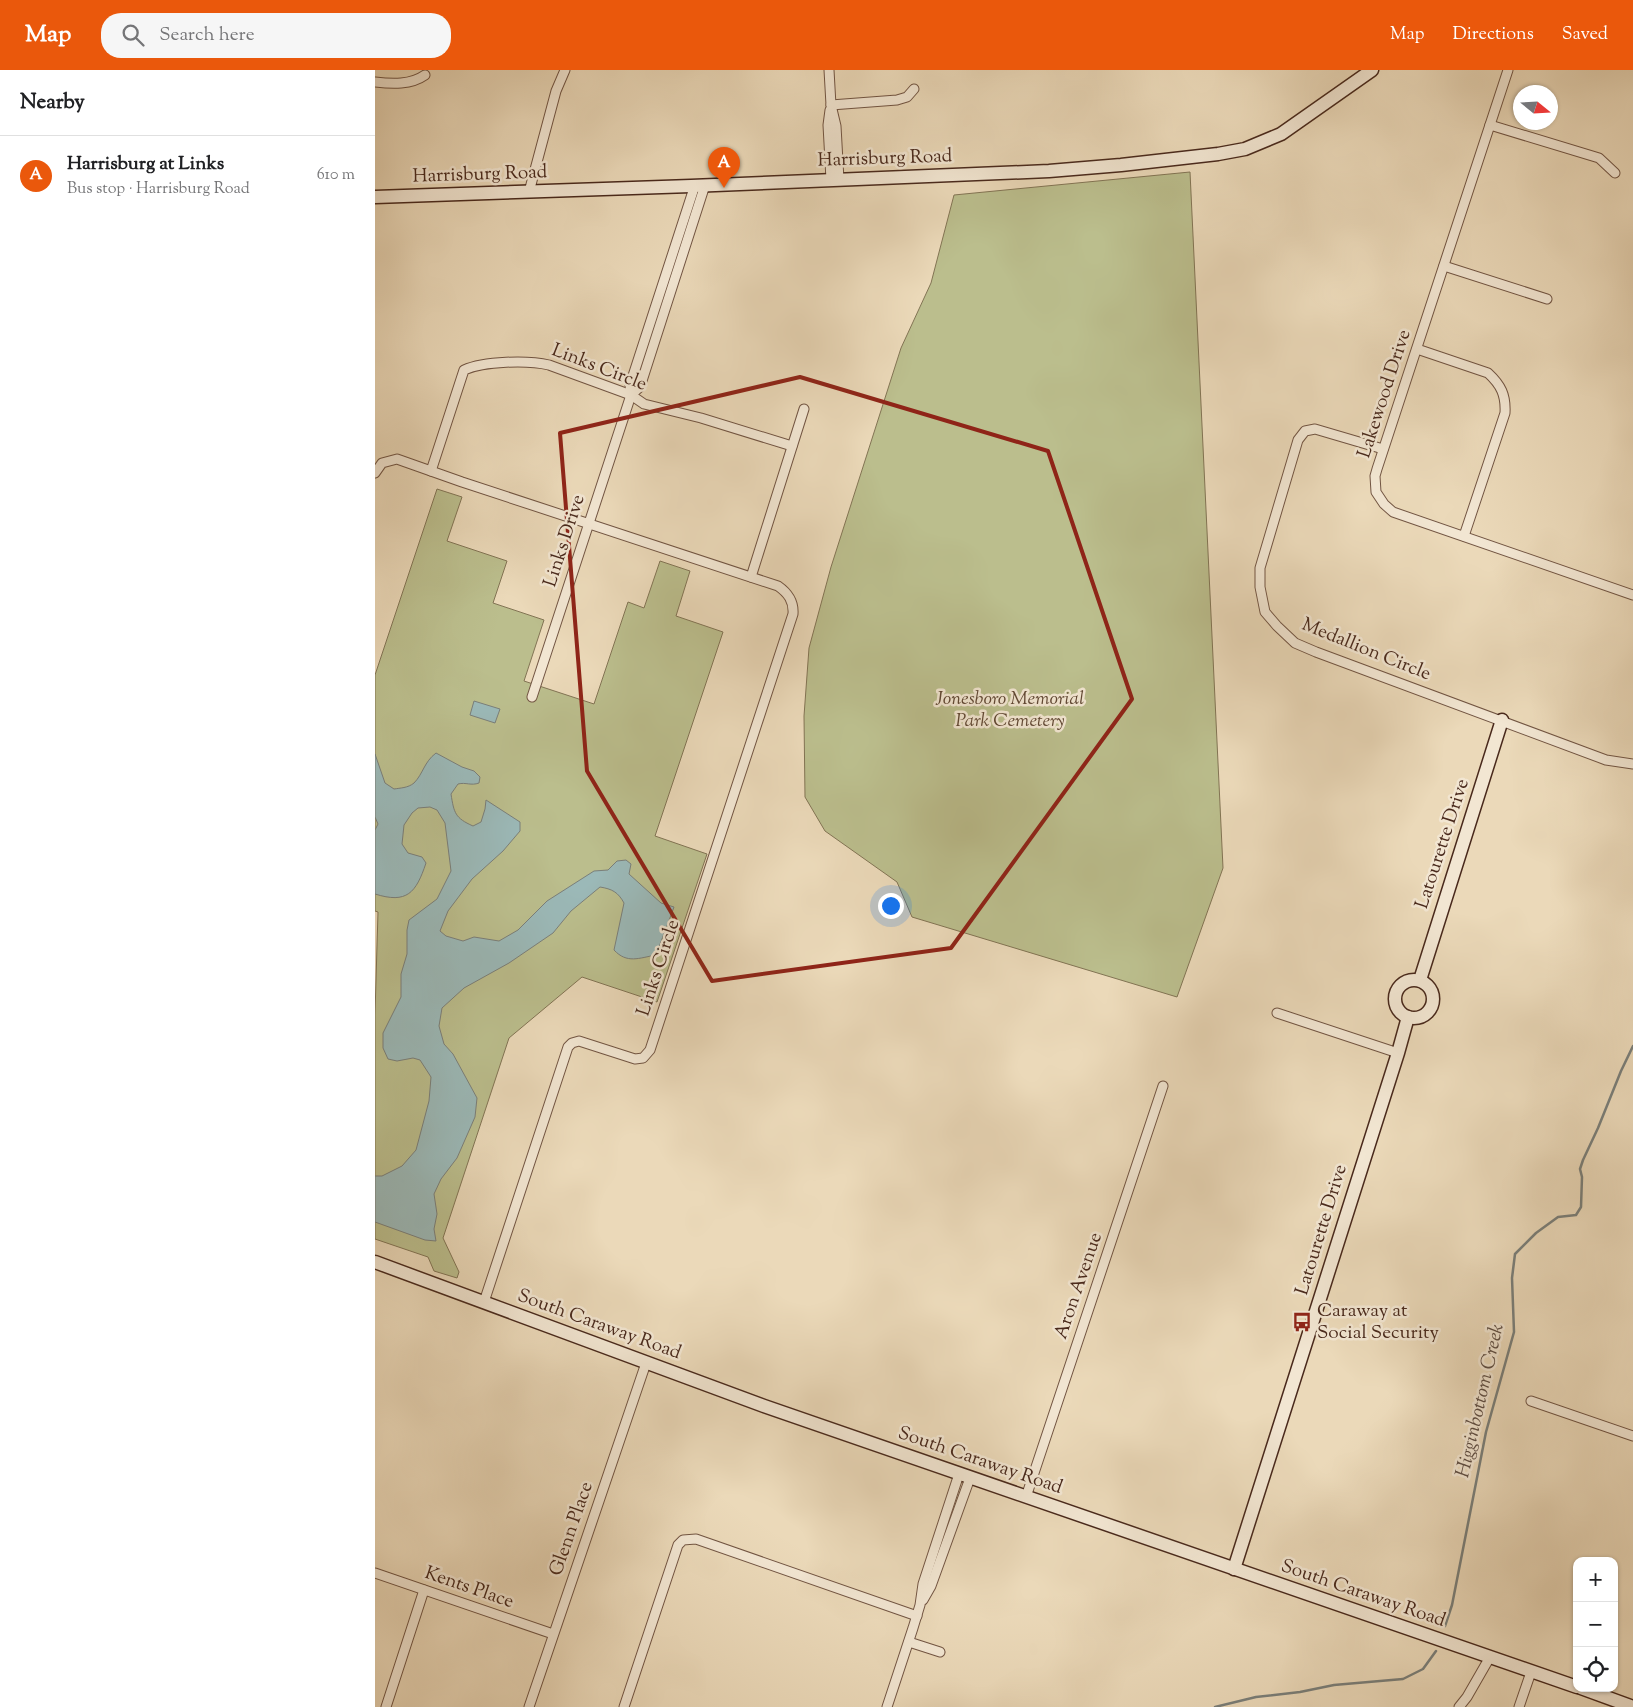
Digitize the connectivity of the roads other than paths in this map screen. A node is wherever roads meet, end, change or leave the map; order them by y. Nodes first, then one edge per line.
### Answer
1 (565, 70) edge
2 (829, 70) edge
3 (1372, 70) edge
4 (1508, 70) edge
5 (425, 75) dead end
6 (375, 82) edge
7 (914, 89) dead end
8 (831, 105) junction
9 (1490, 125) junction
10 (1615, 173) dead end
11 (835, 180) junction
12 (700, 185) junction
13 (529, 192) junction
14 (375, 196) edge
15 (1444, 266) junction
16 (1547, 299) dead end
17 (1417, 349) junction
18 (631, 395) junction
19 (804, 409) dead end
20 (792, 446) junction
21 (1383, 449) junction
22 (431, 471) junction
23 (375, 473) edge
24 (588, 523) junction
25 (1464, 536) junction
26 (751, 577) junction
27 (1632, 591) edge
28 (532, 697) dead end
29 (1502, 720) junction
30 (1633, 764) edge
31 (1420, 980) junction
32 (1277, 1013) dead end
33 (1408, 1017) junction
34 (1398, 1053) junction
35 (1163, 1086) dead end
36 (375, 1262) edge
37 (484, 1302) junction
38 (646, 1363) junction
39 (1531, 1401) dead end
40 (1633, 1436) edge
41 (965, 1476) junction
42 (1026, 1497) junction
43 (1235, 1569) junction
44 (375, 1573) edge
45 (424, 1590) junction
46 (917, 1616) junction
47 (553, 1634) junction
48 (909, 1642) junction
49 (939, 1652) dead end
50 (1490, 1658) junction
51 (1531, 1672) junction
52 (1573, 1686) edge
53 (1592, 1692) edge
54 (386, 1707) edge
55 (529, 1707) edge
56 (624, 1707) edge
57 (887, 1707) edge
58 (1459, 1707) edge
59 (1519, 1707) edge
60 (1633, 1707) edge

1 - 13 street
2 - 8 street
3 - 11 street, Harrisburg Road
4 - 9 street, Lakewood Drive
5 - 6 street
7 - 8 street
8 - 11 street
9 - 10 street
9 - 15 street, Lakewood Drive
11 - 12 street, Harrisburg Road
12 - 13 street, Harrisburg Road
12 - 18 street, Links Drive
13 - 14 street, Harrisburg Road
15 - 16 street
15 - 17 street, Lakewood Drive
17 - 21 street, Lakewood Drive
17 - 25 street
18 - 20 street, Links Circle
18 - 22 street, Links Circle
18 - 24 street, Links Drive
19 - 20 street
20 - 26 street
21 - 25 street, Lakewood Drive
21 - 29 street, Medallion Circle
22 - 23 street, Links Circle
22 - 24 street, Links Circle
24 - 26 street, Links Circle
24 - 28 street, Links Drive
25 - 27 street, Lakewood Drive
26 - 37 street, Links Circle
29 - 30 street, Medallion Circle
29 - 31 street, Latourette Drive
31 - 33 street
31 - 33 street
32 - 34 street
33 - 34 street, Latourette Drive
34 - 43 street, Latourette Drive
35 - 42 street, Aron Avenue
36 - 37 street, South Caraway Road
37 - 38 street, South Caraway Road
38 - 41 street, South Caraway Road
38 - 47 street, Glenn Place
39 - 40 street
41 - 42 street, South Caraway Road
41 - 46 street
42 - 43 street, South Caraway Road
43 - 50 street, South Caraway Road
44 - 45 street, Kents Place
45 - 47 street, Kents Place
45 - 54 street
46 - 48 street
46 - 56 street
47 - 55 street, Glenn Place
48 - 49 street
48 - 57 street
50 - 51 street, South Caraway Road
50 - 58 street
51 - 52 street, South Caraway Road
51 - 59 street
53 - 60 street

